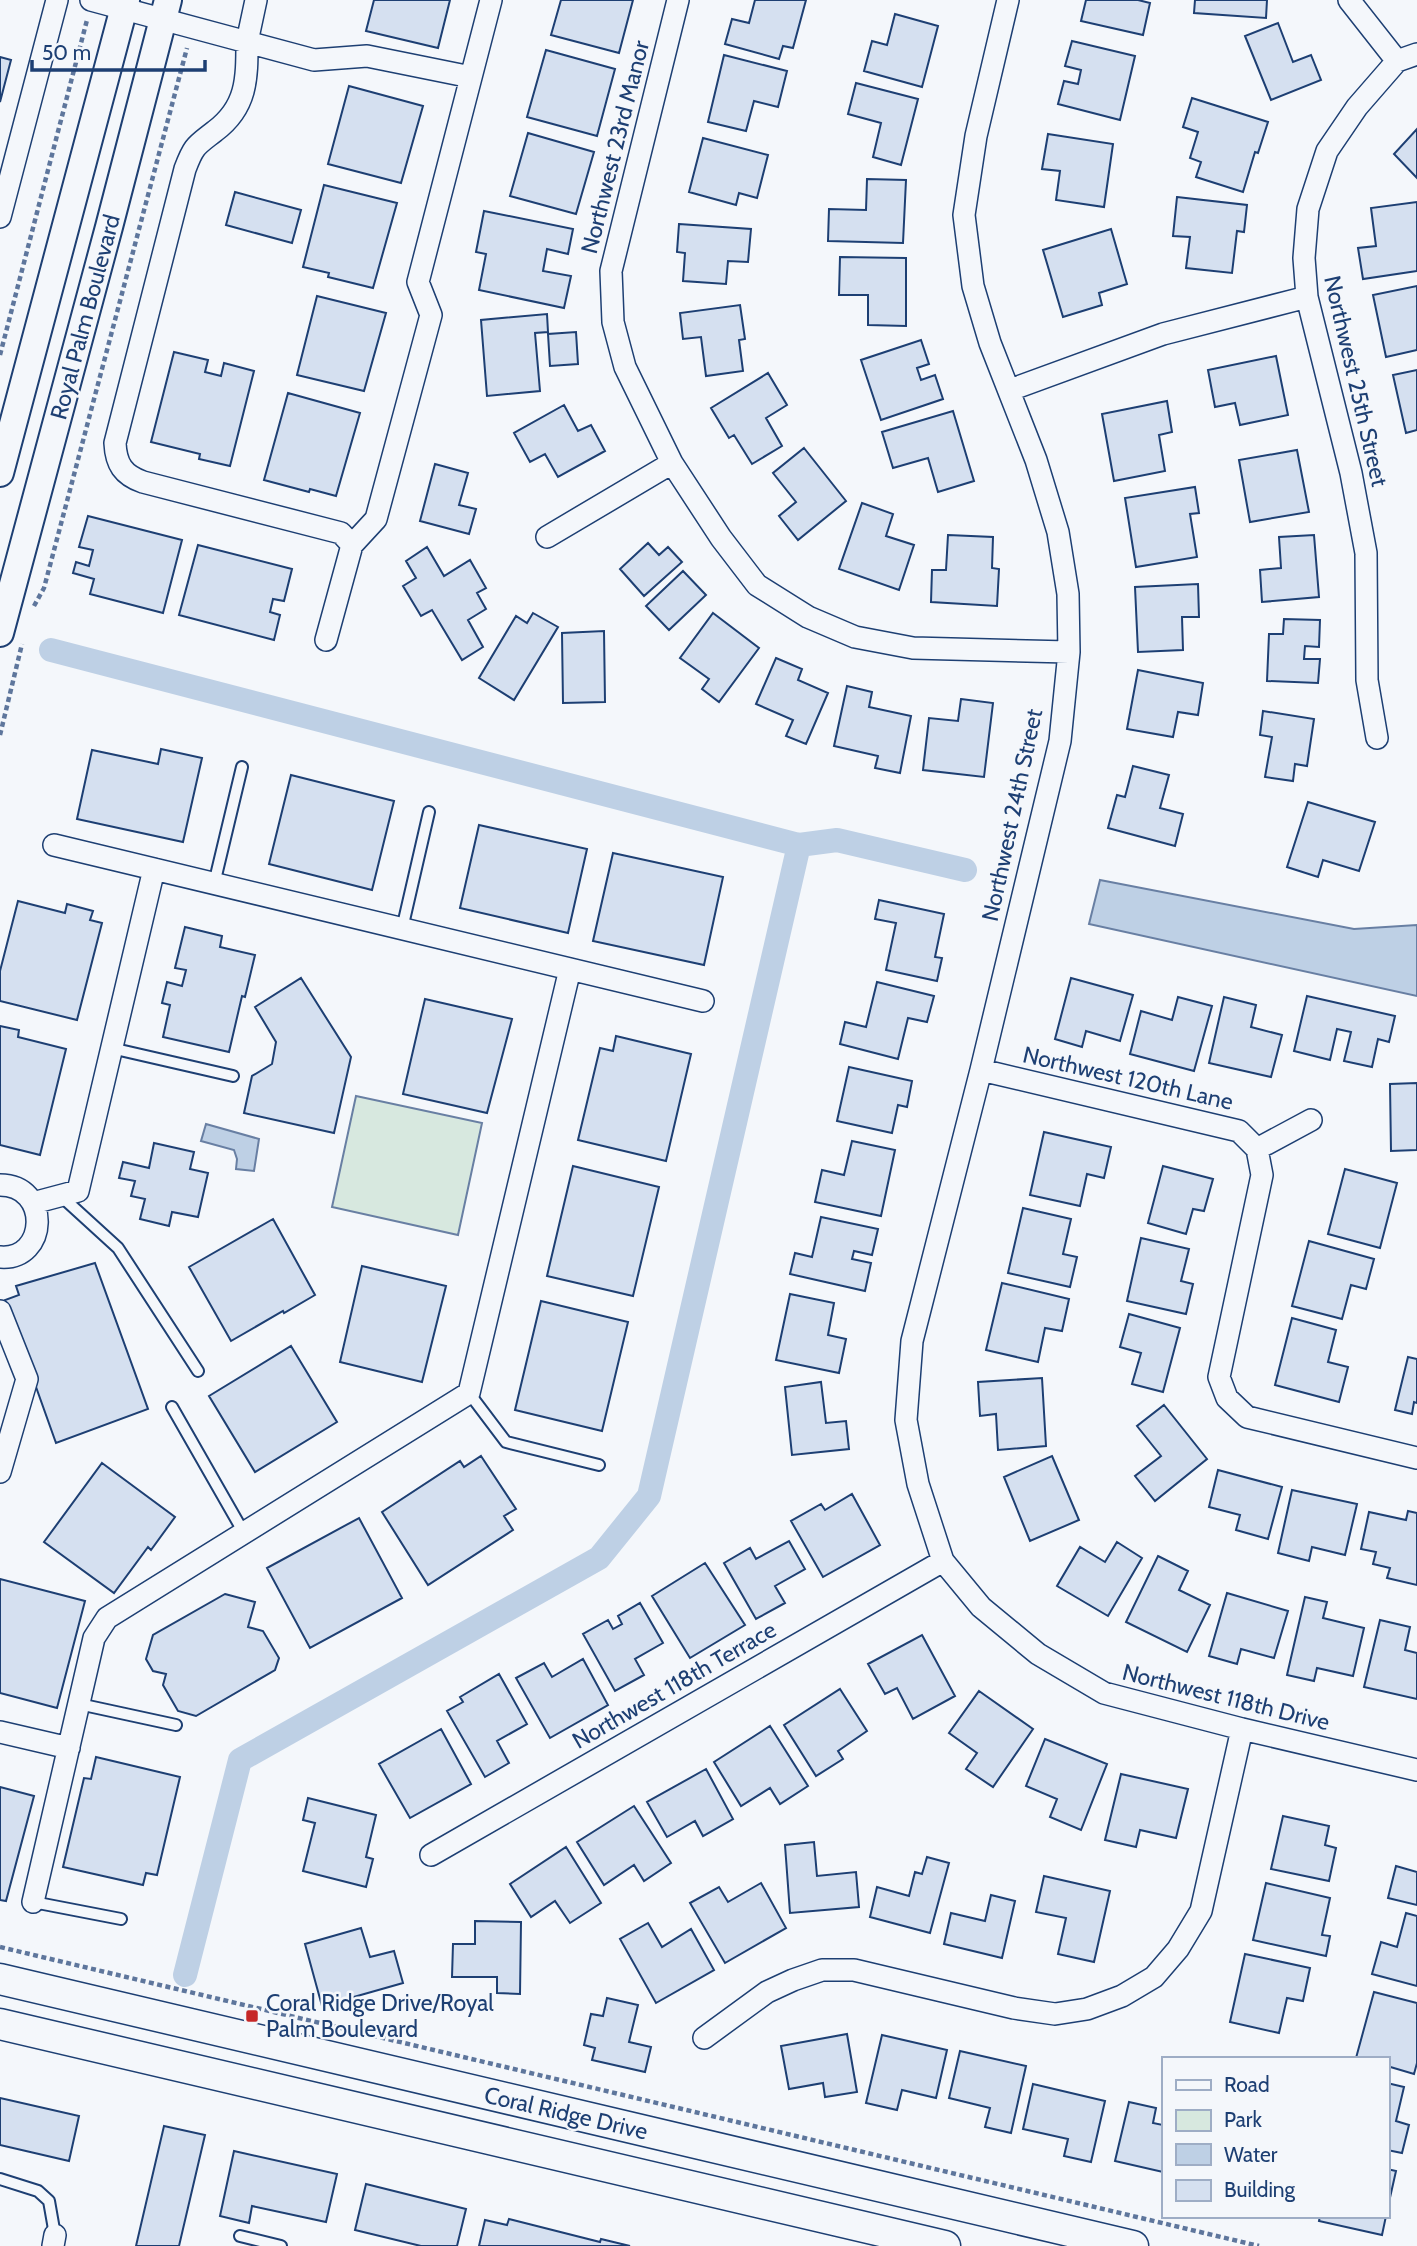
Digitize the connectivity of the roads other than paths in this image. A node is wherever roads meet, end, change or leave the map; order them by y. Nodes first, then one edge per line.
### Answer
1 (57, 0) edge
2 (92, 0) edge
3 (256, 0) edge
4 (491, 0) edge
5 (678, 0) edge
6 (1008, 0) edge
7 (1349, 0) edge
8 (124, 4) edge
9 (165, 10) edge
10 (247, 42) junction
11 (1407, 57) edge
12 (471, 77) junction
13 (0, 217) edge
14 (1307, 297) junction
15 (1010, 390) junction
16 (672, 463) junction
17 (0, 473) edge
18 (547, 537) dead end
19 (352, 545) junction
20 (8, 571) edge
21 (11, 637) edge
22 (326, 640) dead end
23 (1069, 652) junction
24 (1377, 738) dead end
25 (242, 767) dead end
26 (429, 812) dead end
27 (54, 845) dead end
28 (154, 869) junction
29 (214, 884) junction
30 (402, 929) junction
31 (569, 969) junction
32 (703, 1001) dead end
33 (111, 1048) junction
34 (981, 1070) junction
35 (233, 1076) dead end
36 (1311, 1120) dead end
37 (1257, 1149) junction
38 (3, 1185) edge
39 (61, 1196) junction
40 (33, 1203) junction
41 (0, 1257) edge
42 (2, 1319) edge
43 (198, 1371) dead end
44 (469, 1393) junction
45 (172, 1407) dead end
46 (1417, 1458) edge
47 (599, 1465) dead end
48 (0, 1472) edge
49 (244, 1533) junction
50 (943, 1561) junction
51 (79, 1704) junction
52 (176, 1725) dead end
53 (1242, 1730) junction
54 (0, 1732) edge
55 (69, 1748) junction
56 (1417, 1770) edge
57 (431, 1855) dead end
58 (33, 1902) joint
59 (121, 1919) dead end
60 (0, 1979) edge
61 (0, 2024) edge
62 (704, 2038) dead end
63 (585, 2117) junction
64 (574, 2160) junction
65 (0, 2179) edge
66 (240, 2236) dead end
67 (54, 2240) edge
68 (281, 2246) edge
69 (945, 2246) edge
70 (1133, 2246) edge

1 - 13 street
2 - 8 street
3 - 10 street
4 - 12 street
5 - 16 street, Northwest 23rd Manor
6 - 15 street, Northwest 24th Street
7 - 11 street
8 - 9 street
8 - 17 street, Royal Palm Boulevard
9 - 10 street
9 - 20 street, Royal Palm Boulevard
10 - 12 street
10 - 19 street
11 - 14 street, Northwest 25th Street
12 - 19 street
14 - 15 street
14 - 24 street, Northwest 25th Street
15 - 23 street, Northwest 24th Street
16 - 18 street
16 - 23 street
19 - 22 street
20 - 21 street, Royal Palm Boulevard
23 - 34 street, Northwest 24th Street
25 - 29 lane
26 - 30 lane
27 - 28 street
28 - 29 street
28 - 33 street
29 - 30 street
30 - 31 street
31 - 32 street
31 - 44 street
33 - 35 lane
33 - 39 street
34 - 37 street, Northwest 120th Lane
34 - 50 street, Northwest 24th Street
36 - 37 street
37 - 46 street
38 - 40 street
39 - 40 street
39 - 43 lane
40 - 41 street
42 - 48 street
44 - 47 lane
44 - 49 street
45 - 49 lane
49 - 51 street
50 - 53 street, Northwest 118th Drive
50 - 57 street, Northwest 118th Terrace
51 - 52 lane
51 - 55 street
53 - 56 street, Northwest 118th Drive
53 - 62 street
54 - 55 street
55 - 58 street
58 - 59 lane
60 - 63 main road, Coral Ridge Drive
61 - 64 main road, Coral Ridge Drive
63 - 64 main road
63 - 70 main road, Coral Ridge Drive
64 - 69 main road, Coral Ridge Drive
65 - 67 lane
66 - 68 lane

